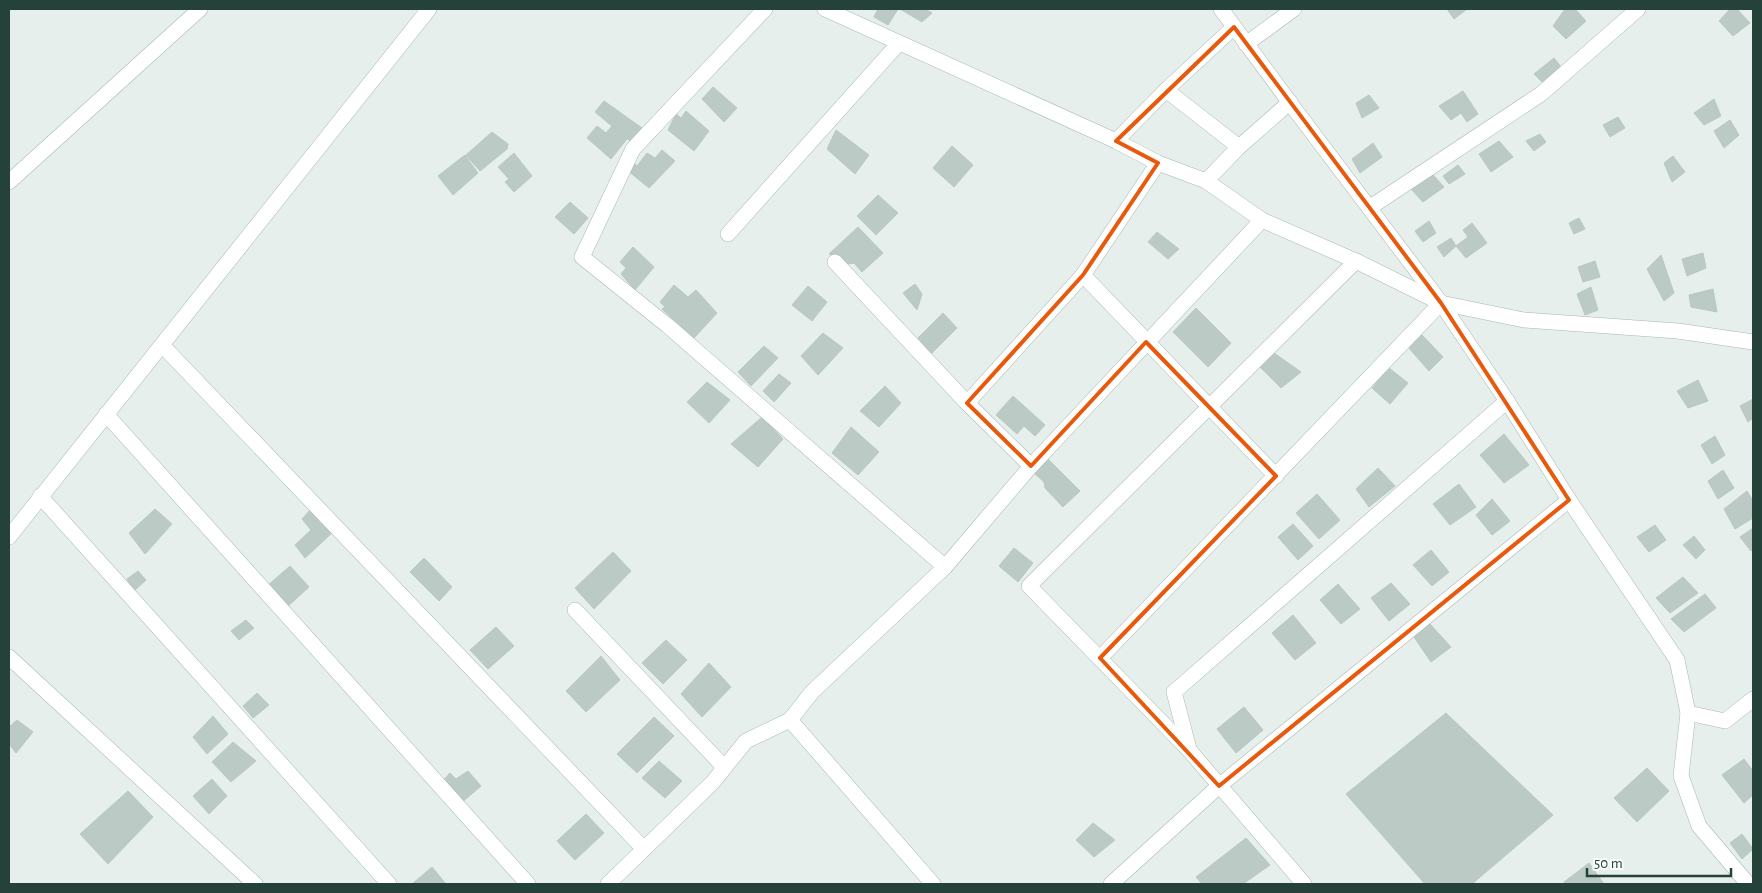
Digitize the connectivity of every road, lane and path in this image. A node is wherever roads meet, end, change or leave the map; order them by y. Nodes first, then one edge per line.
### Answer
1 (200, 9) edge
2 (428, 9) edge
3 (765, 9) edge
4 (825, 9) edge
5 (1221, 9) edge
6 (1294, 9) edge
7 (1638, 9) edge
8 (1234, 27) junction
9 (899, 43) junction
10 (1246, 44) junction
11 (1166, 90) junction
12 (1290, 102) junction
13 (1116, 141) junction
14 (1239, 147) junction
15 (1158, 163) junction
16 (1206, 181) junction
17 (9, 182) edge
18 (1369, 208) junction
19 (1262, 220) junction
20 (728, 234) dead end
21 (1356, 261) junction
22 (834, 262) dead end
23 (1083, 276) junction
24 (1441, 303) junction
25 (1146, 342) junction
26 (1753, 342) edge
27 (162, 345) junction
28 (1507, 401) junction
29 (966, 403) junction
30 (1210, 407) junction
31 (106, 414) junction
32 (1031, 466) junction
33 (1276, 476) junction
34 (40, 496) junction
35 (1569, 500) junction
36 (9, 537) edge
37 (945, 567) junction
38 (575, 610) dead end
39 (9, 657) edge
40 (1100, 658) junction
41 (1753, 699) edge
42 (1688, 713) junction
43 (790, 720) junction
44 (1189, 750) junction
45 (724, 767) junction
46 (1219, 786) junction
47 (644, 848) junction
48 (255, 884) edge
49 (389, 884) edge
50 (528, 884) edge
51 (608, 884) edge
52 (933, 884) edge
53 (1111, 884) edge
54 (1304, 884) edge
55 (1748, 884) edge

1 - 17 street
2 - 27 street
3 - 37 street
4 - 9 street
5 - 8 street
6 - 10 street
7 - 18 street
8 - 10 street
8 - 11 street
9 - 13 street
9 - 20 street
10 - 12 street
11 - 13 street
11 - 14 street
12 - 14 street
12 - 18 street
13 - 15 street
14 - 16 street
15 - 16 street
15 - 23 street
16 - 19 street
18 - 24 street
19 - 21 street
19 - 25 street
21 - 24 street
21 - 30 street
22 - 29 street
23 - 25 street
23 - 29 street
24 - 26 street
24 - 28 street
24 - 33 street
25 - 30 street
25 - 32 street
27 - 31 street
27 - 47 street
28 - 35 street
28 - 44 street
29 - 32 street
30 - 33 street
30 - 40 street
31 - 34 street
31 - 50 street
32 - 37 street
33 - 40 street
34 - 36 street
34 - 49 street
35 - 42 street
35 - 46 street
37 - 43 street
38 - 45 street
39 - 48 street
40 - 44 street
41 - 42 street
42 - 55 street
43 - 45 street
43 - 52 street
44 - 46 street
45 - 47 street
46 - 53 street
46 - 54 street
47 - 51 street

